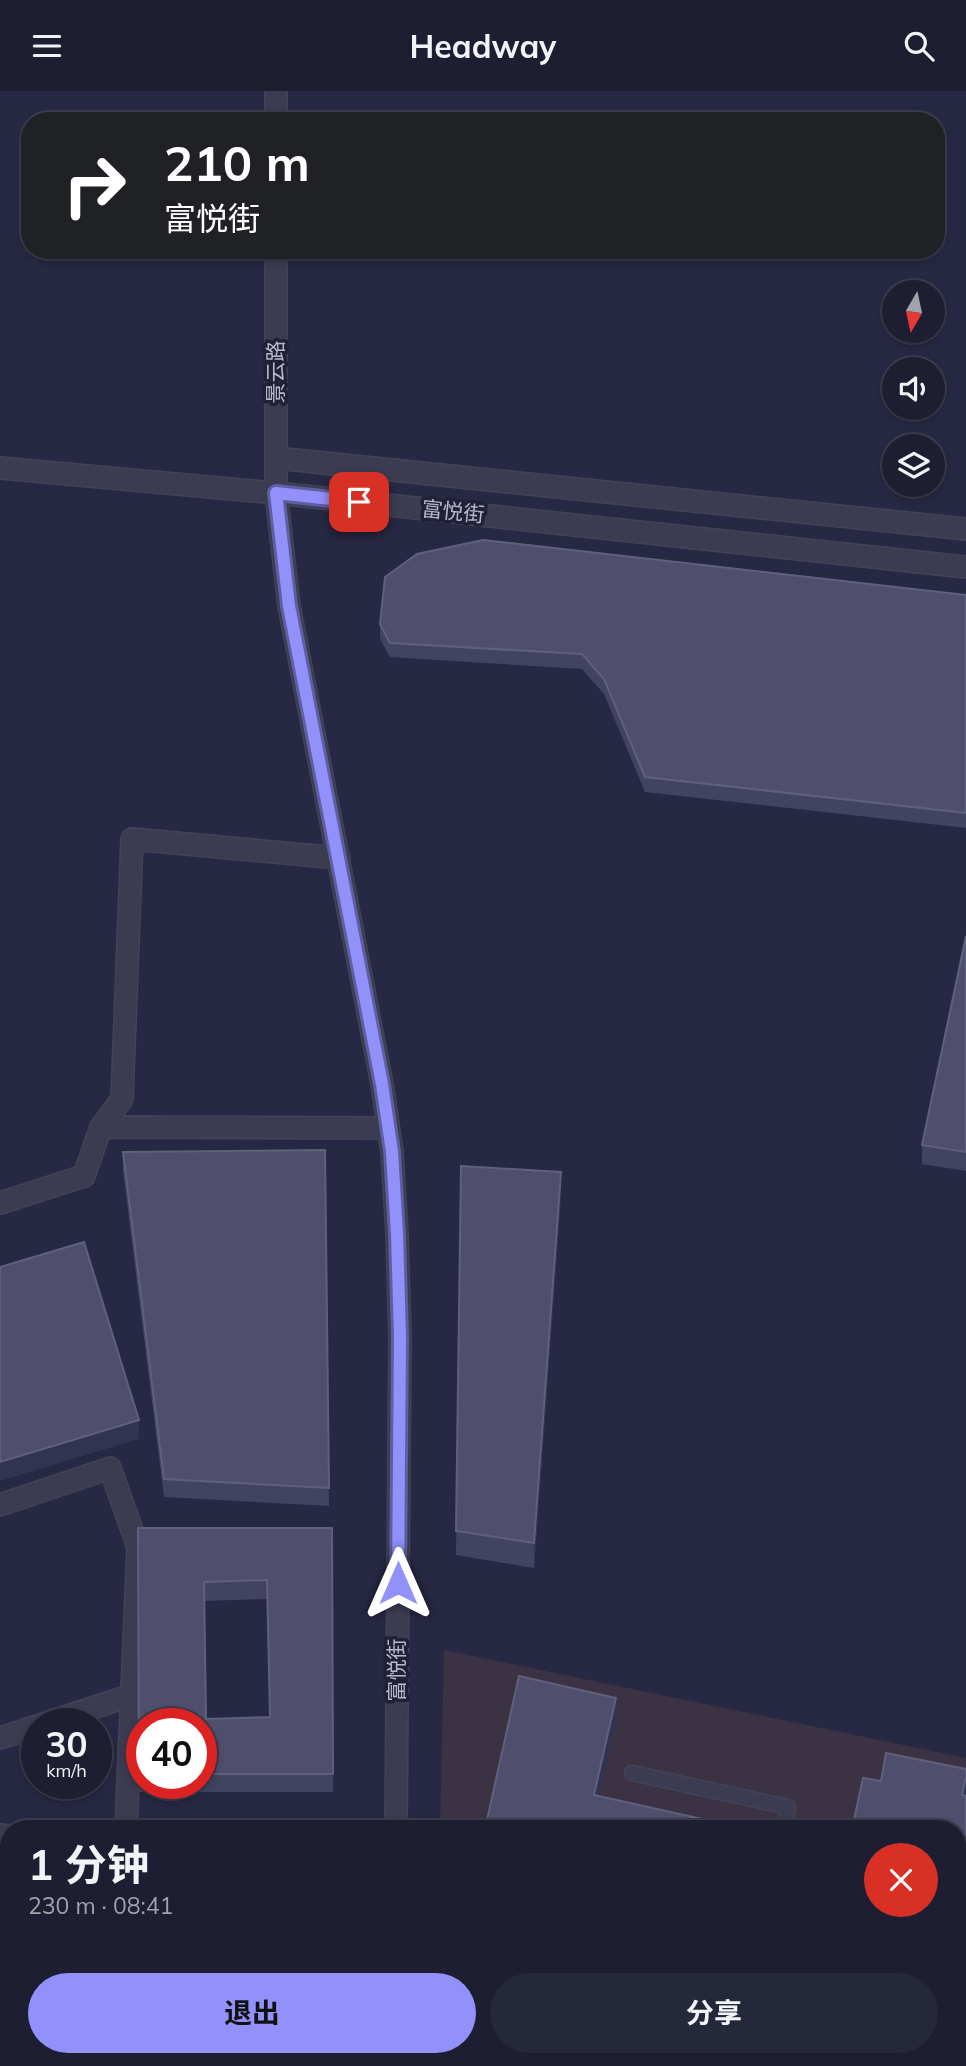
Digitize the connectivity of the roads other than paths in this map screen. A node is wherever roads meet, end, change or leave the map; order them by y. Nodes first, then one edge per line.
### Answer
1 (276, 91) edge
2 (276, 112) edge
3 (276, 259) edge
4 (276, 458) junction
5 (0, 468) edge
6 (276, 493) junction
7 (966, 529) edge
8 (966, 567) edge
9 (339, 858) junction
10 (101, 1127) junction
11 (388, 1128) junction
12 (0, 1203) edge
13 (0, 1505) edge
14 (132, 1695) junction
15 (92, 1708) edge
16 (21, 1731) edge
17 (0, 1738) edge
18 (632, 1773) dead end
19 (126, 1820) edge
20 (396, 1820) edge
21 (786, 1820) edge

1 - 2 street
3 - 4 street, 景云路
4 - 6 street, 景云路
4 - 7 street, 富悦街
5 - 6 street
6 - 8 street, 富悦街
6 - 9 street, 富悦街
9 - 10 street
9 - 11 street, 富悦街
10 - 11 street
10 - 12 street
11 - 20 street, 富悦街
13 - 14 street
14 - 15 street
14 - 19 street
16 - 17 street
18 - 21 lane

